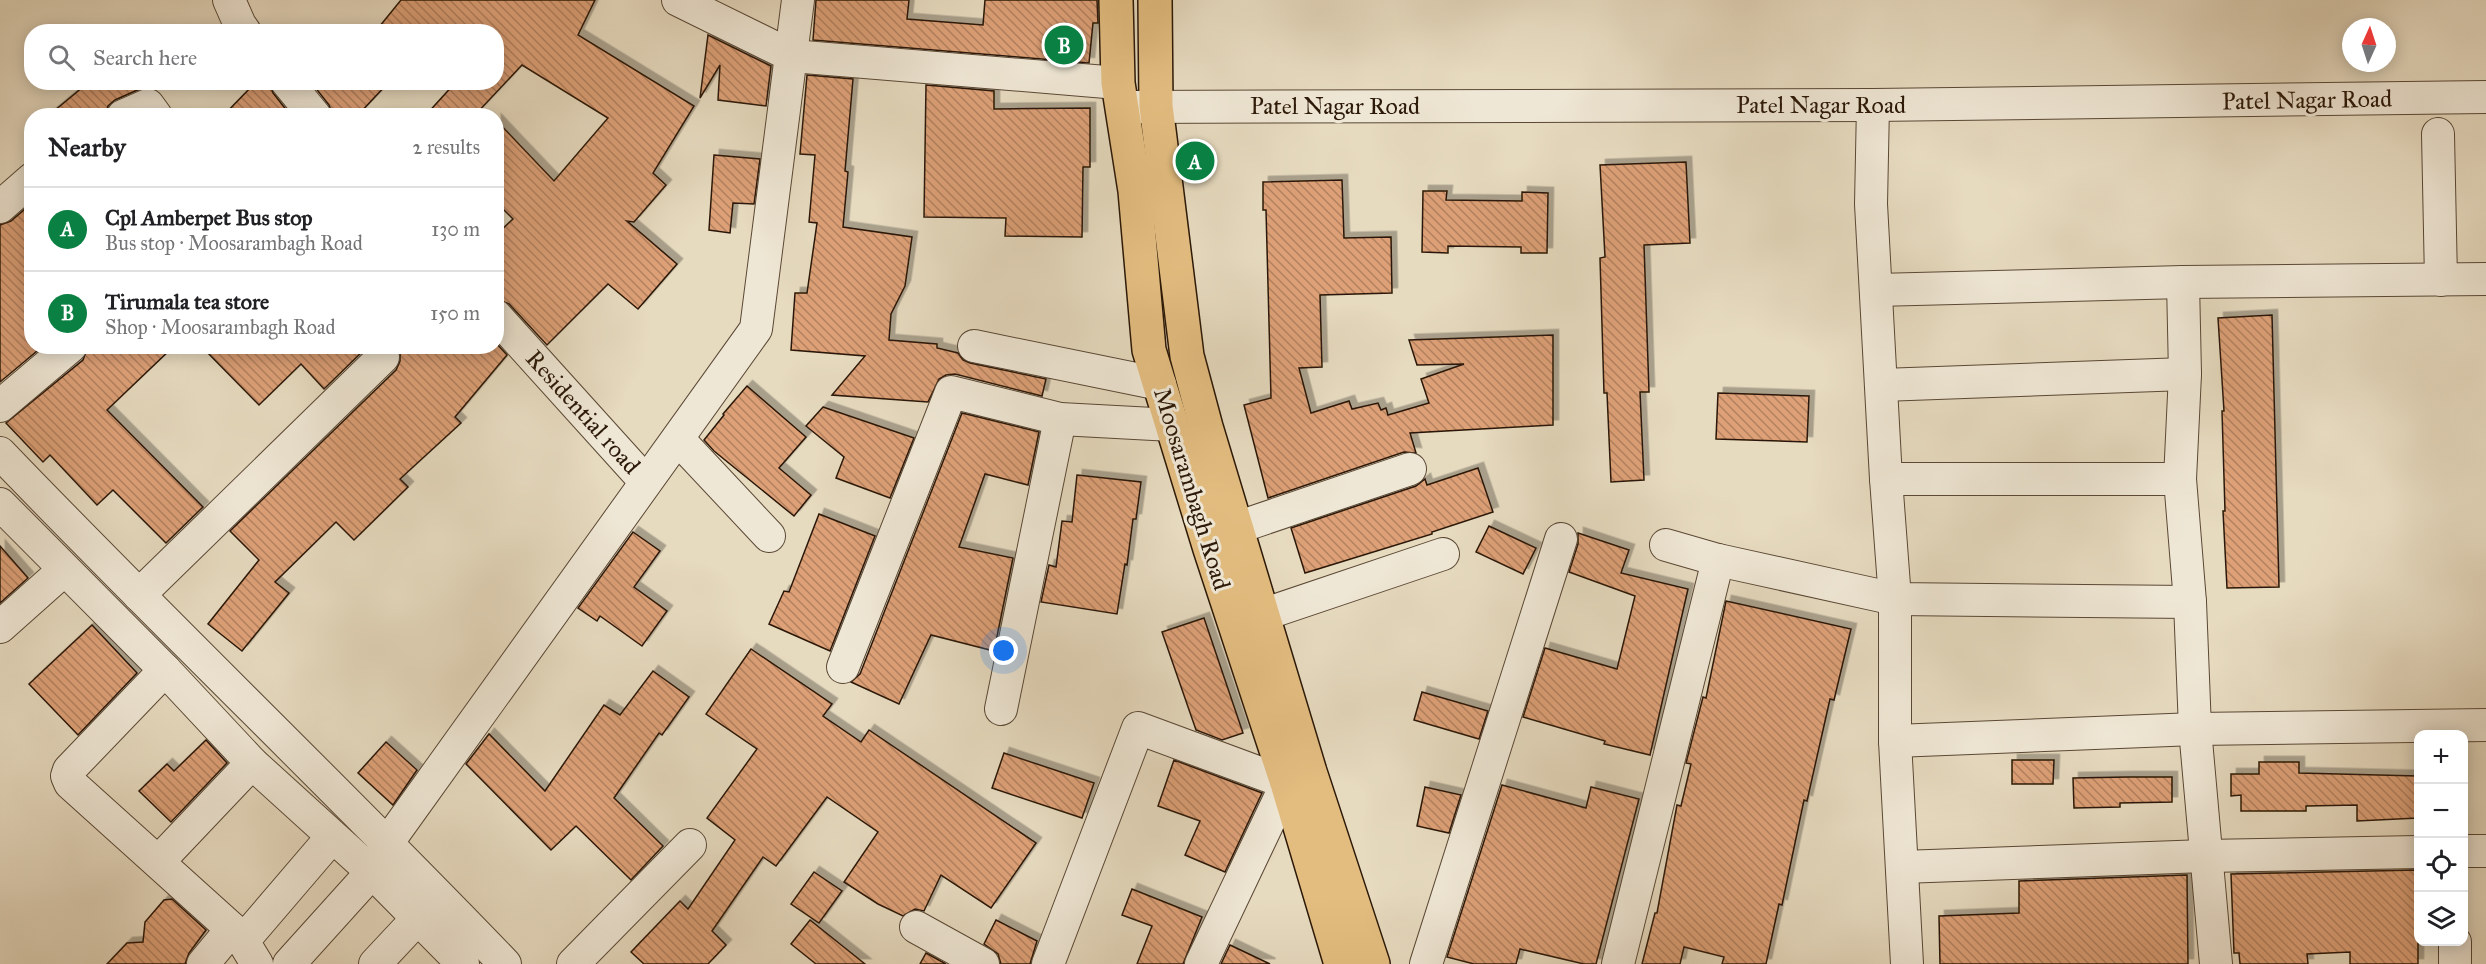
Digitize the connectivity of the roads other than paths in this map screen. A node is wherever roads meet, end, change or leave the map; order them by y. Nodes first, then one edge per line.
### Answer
1 (229, 0) edge
2 (678, 0) edge
3 (798, 0) edge
4 (1116, 0) edge
5 (1155, 0) edge
6 (240, 24) edge
7 (792, 56) junction
8 (294, 90) edge
9 (1120, 95) junction
10 (2486, 97) edge
11 (1873, 105) junction
12 (1156, 106) junction
13 (308, 108) edge
14 (2438, 134) dead end
15 (24, 186) edge
16 (0, 207) edge
17 (2486, 279) edge
18 (2441, 280) junction
19 (2183, 282) junction
20 (1876, 290) junction
21 (504, 325) edge
22 (974, 346) dead end
23 (62, 354) edge
24 (383, 357) dead end
25 (2185, 374) junction
26 (1160, 384) junction
27 (1882, 385) junction
28 (0, 406) edge
29 (1060, 419) junction
30 (1172, 425) junction
31 (678, 440) junction
32 (0, 453) edge
33 (1410, 469) dead end
34 (1886, 479) junction
35 (2180, 479) junction
36 (645, 481) junction
37 (0, 504) edge
38 (1236, 528) junction
39 (769, 536) dead end
40 (1561, 539) dead end
41 (1666, 545) dead end
42 (1443, 554) dead end
43 (1718, 560) junction
44 (64, 570) junction
45 (139, 595) junction
46 (1895, 599) junction
47 (2190, 602) junction
48 (1262, 615) junction
49 (0, 627) edge
50 (843, 667) dead end
51 (165, 670) junction
52 (1001, 709) dead end
53 (2466, 728) edge
54 (2195, 729) junction
55 (1895, 741) junction
56 (252, 763) junction
57 (1287, 783) junction
58 (332, 837) junction
59 (388, 842) junction
60 (690, 845) dead end
61 (2486, 851) edge
62 (2414, 852) edge
63 (2468, 852) edge
64 (2205, 856) junction
65 (159, 861) junction
66 (1902, 867) junction
67 (372, 872) junction
68 (418, 918) junction
69 (916, 927) dead end
70 (244, 944) edge
71 (2455, 946) edge
72 (203, 964) edge
73 (289, 964) edge
74 (375, 964) edge
75 (464, 964) edge
76 (505, 964) edge
77 (573, 964) edge
78 (983, 964) edge
79 (1048, 964) edge
80 (1201, 964) edge
81 (1341, 964) edge
82 (1373, 964) edge
83 (1426, 964) edge
84 (1618, 964) edge
85 (1907, 964) edge
86 (2216, 964) edge
87 (2455, 964) edge

1 - 6 street
2 - 7 street
3 - 7 street
4 - 9 main road, Moosarambagh Road
5 - 12 main road, Moosarambagh Road
7 - 9 street, Patel Nagar Road
7 - 31 street
8 - 13 street
9 - 12 street, Patel Nagar Road
9 - 26 main road, Moosarambagh Road
10 - 11 street, Patel Nagar Road
11 - 12 street, Patel Nagar Road
11 - 20 street
12 - 38 main road, Moosarambagh Road
14 - 18 street
15 - 16 street
17 - 18 street
18 - 19 street
19 - 20 street
19 - 25 street
20 - 27 street
21 - 36 street, Residential road
22 - 26 street
23 - 28 street
24 - 45 street
25 - 27 street
25 - 35 street
26 - 30 main road, Moosarambagh Road
27 - 34 street
29 - 30 street
29 - 50 street
29 - 52 street
30 - 57 main road, Moosarambagh Road
31 - 36 street
31 - 39 street
32 - 45 street
33 - 38 street
34 - 35 street
34 - 46 street
35 - 47 street
36 - 59 street
37 - 44 street
38 - 48 main road, Moosarambagh Road
40 - 83 street
41 - 43 street
42 - 48 street
43 - 46 street
43 - 84 street
44 - 49 street
44 - 51 street
45 - 59 street
46 - 47 street
46 - 55 street
47 - 54 street
48 - 82 main road, Moosarambagh Road
51 - 56 street
51 - 65 street
53 - 54 street
54 - 55 street
54 - 64 street
55 - 66 street
56 - 58 street
56 - 65 street
57 - 79 street
57 - 80 street
57 - 81 main road, Moosarambagh Road
58 - 67 street
58 - 70 street
59 - 67 street
59 - 76 street
60 - 77 street
61 - 63 street
62 - 64 street
64 - 66 street
64 - 86 street
65 - 70 street
66 - 85 street
67 - 68 street
67 - 73 street
68 - 74 street
68 - 75 street
69 - 78 street
70 - 72 street
71 - 87 street

